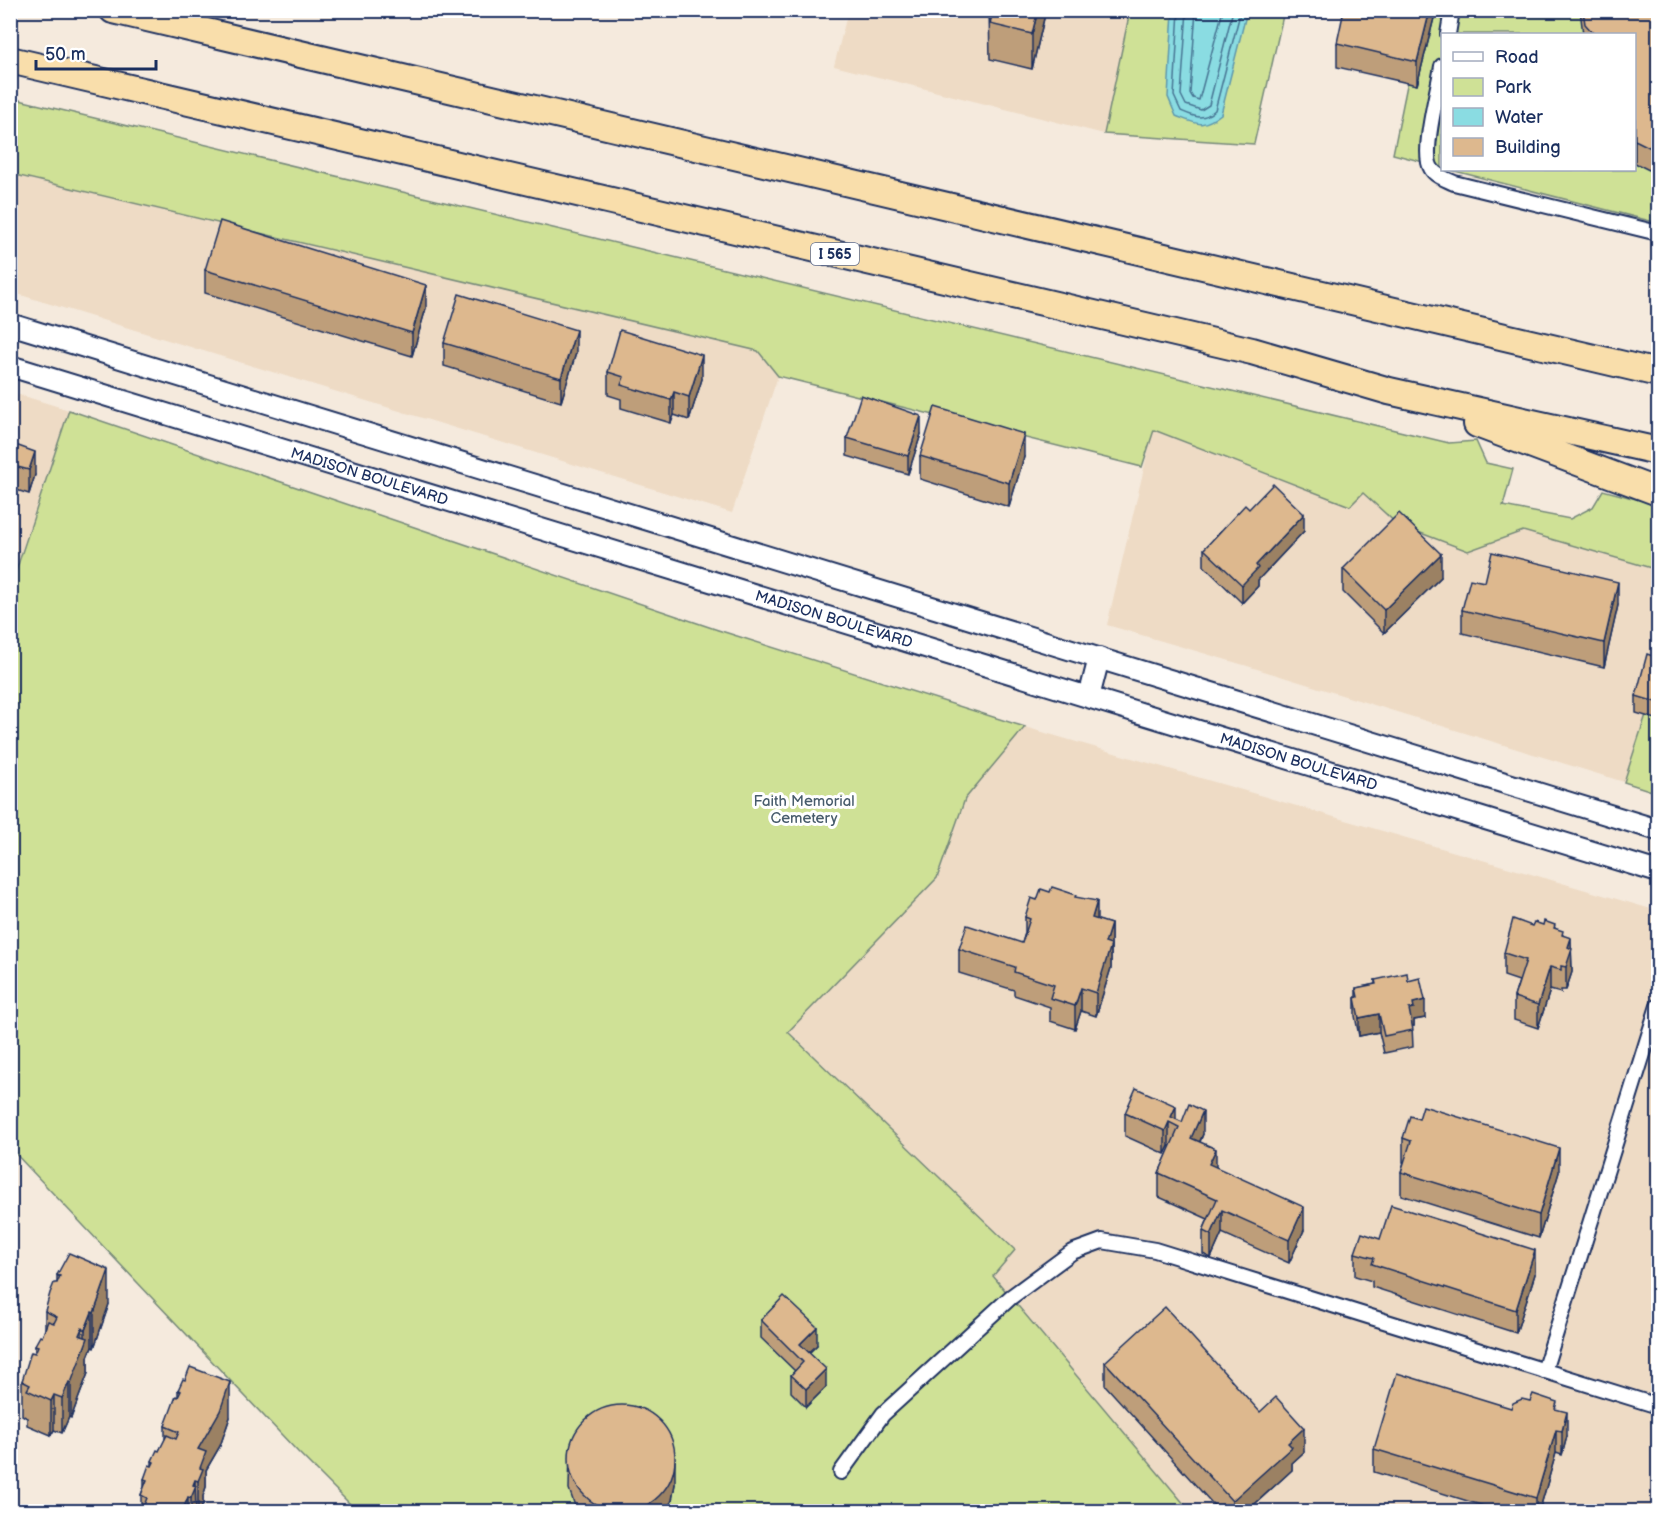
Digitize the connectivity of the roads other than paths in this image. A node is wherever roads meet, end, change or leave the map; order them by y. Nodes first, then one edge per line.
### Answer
1 (113, 10) edge
2 (1452, 10) edge
3 (1448, 33) edge
4 (10, 60) edge
5 (1441, 77) edge
6 (1659, 233) edge
7 (10, 324) edge
8 (1542, 346) junction
9 (1659, 355) edge
10 (10, 366) edge
11 (1659, 373) edge
12 (1389, 391) junction
13 (1659, 451) edge
14 (1659, 492) edge
15 (1099, 658) junction
16 (1089, 697) junction
17 (1659, 830) edge
18 (1659, 873) edge
19 (1659, 1006) edge
20 (1544, 1371) junction
21 (1659, 1406) edge
22 (842, 1472) dead end

1 - 8 highway
2 - 3 street
4 - 12 highway, I 565
5 - 6 street
7 - 15 main road
8 - 9 highway
8 - 11 highway
10 - 16 main road, MADISON BOULEVARD
12 - 13 highway, I 565
12 - 14 highway
15 - 16 main road
15 - 17 main road
16 - 18 main road, MADISON BOULEVARD
19 - 20 street
20 - 21 street
20 - 22 street

